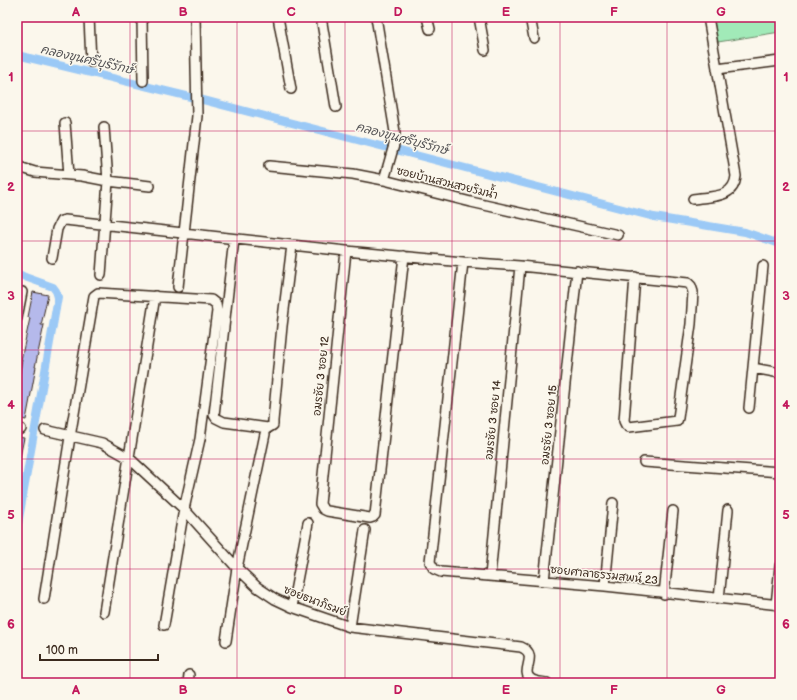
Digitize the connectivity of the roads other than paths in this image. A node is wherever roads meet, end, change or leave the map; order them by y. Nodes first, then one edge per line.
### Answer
1 (89, 17) edge
2 (142, 17) edge
3 (195, 17) edge
4 (278, 17) edge
5 (321, 17) edge
6 (376, 17) edge
7 (427, 17) edge
8 (479, 17) edge
9 (530, 17) edge
10 (708, 17) edge
11 (430, 29) dead end
12 (534, 38) dead end
13 (485, 50) dead end
14 (780, 61) edge
15 (91, 62) dead end
16 (718, 69) junction
17 (143, 82) dead end
18 (291, 89) dead end
19 (336, 107) dead end
20 (65, 123) dead end
21 (104, 127) dead end
22 (17, 162) edge
23 (269, 166) dead end
24 (69, 175) junction
25 (384, 180) junction
26 (108, 181) junction
27 (150, 186) dead end
28 (693, 199) dead end
29 (104, 225) junction
30 (184, 233) junction
31 (618, 235) dead end
32 (234, 239) junction
33 (292, 245) junction
34 (346, 251) junction
35 (404, 256) junction
36 (52, 258) dead end
37 (462, 262) junction
38 (520, 266) junction
39 (763, 266) dead end
40 (577, 271) junction
41 (101, 275) dead end
42 (635, 277) junction
43 (178, 287) dead end
44 (22, 292) dead end
45 (155, 296) junction
46 (17, 318) edge
47 (753, 368) junction
48 (780, 373) edge
49 (749, 408) dead end
50 (45, 430) dead end
51 (265, 434) dead end
52 (70, 437) junction
53 (129, 458) junction
54 (644, 462) dead end
55 (780, 472) edge
56 (613, 503) dead end
57 (184, 509) junction
58 (728, 510) dead end
59 (673, 511) dead end
60 (308, 523) dead end
61 (365, 530) dead end
62 (780, 566) edge
63 (237, 568) junction
64 (490, 576) junction
65 (544, 581) junction
66 (605, 586) junction
67 (664, 594) junction
68 (44, 599) dead end
69 (719, 599) junction
70 (778, 605) edge
71 (292, 607) junction
72 (104, 612) dead end
73 (164, 625) dead end
74 (350, 627) junction
75 (226, 641) dead end
76 (547, 683) edge

1 - 15 street
2 - 17 street
3 - 30 street
4 - 18 street
5 - 19 street
6 - 25 street
7 - 11 street
8 - 13 street
9 - 12 street
10 - 16 street
14 - 16 street
16 - 28 street
20 - 24 street
21 - 26 street
22 - 24 street
23 - 25 street, ซอยบ้านสวนสวยริมน้ำ
24 - 26 street
25 - 31 street, ซอยบ้านสวนสวยริมน้ำ
26 - 27 street
26 - 29 street
29 - 30 street
29 - 36 street
29 - 41 street
30 - 32 street
30 - 43 street
32 - 33 street
32 - 33 street
33 - 34 street
34 - 35 street
34 - 35 street, อมรชัย 3 ซอย 12
35 - 37 street
37 - 38 street
37 - 64 street, ซอยศาลาธรรมสพน์ 23
38 - 40 street
38 - 64 street, อมรชัย 3 ซอย 14
39 - 47 street
40 - 42 street
40 - 65 street, อมรชัย 3 ซอย 15
42 - 42 street
44 - 46 street
45 - 52 street
45 - 53 street
45 - 57 street
47 - 48 street
47 - 49 street
50 - 52 street, ซอยธนาภิรมย์
51 - 63 street
52 - 53 street, ซอยธนาภิรมย์
52 - 68 street
53 - 57 street, ซอยธนาภิรมย์
53 - 72 street
54 - 55 street
56 - 66 street
57 - 63 street, ซอยธนาภิรมย์
57 - 73 street
58 - 69 street
59 - 67 street
60 - 71 street
61 - 74 street
62 - 70 street
63 - 71 street, ซอยธนาภิรมย์
63 - 75 street
64 - 65 street, ซอยศาลาธรรมสพน์ 23
65 - 66 street, ซอยศาลาธรรมสพน์ 23
66 - 67 street, ซอยศาลาธรรมสพน์ 23
67 - 69 street, ซอยศาลาธรรมสพน์ 23
69 - 70 street, ซอยศาลาธรรมสพน์ 23
71 - 74 street, ซอยธนาภิรมย์
74 - 76 street, ซอยธนาภิรมย์

